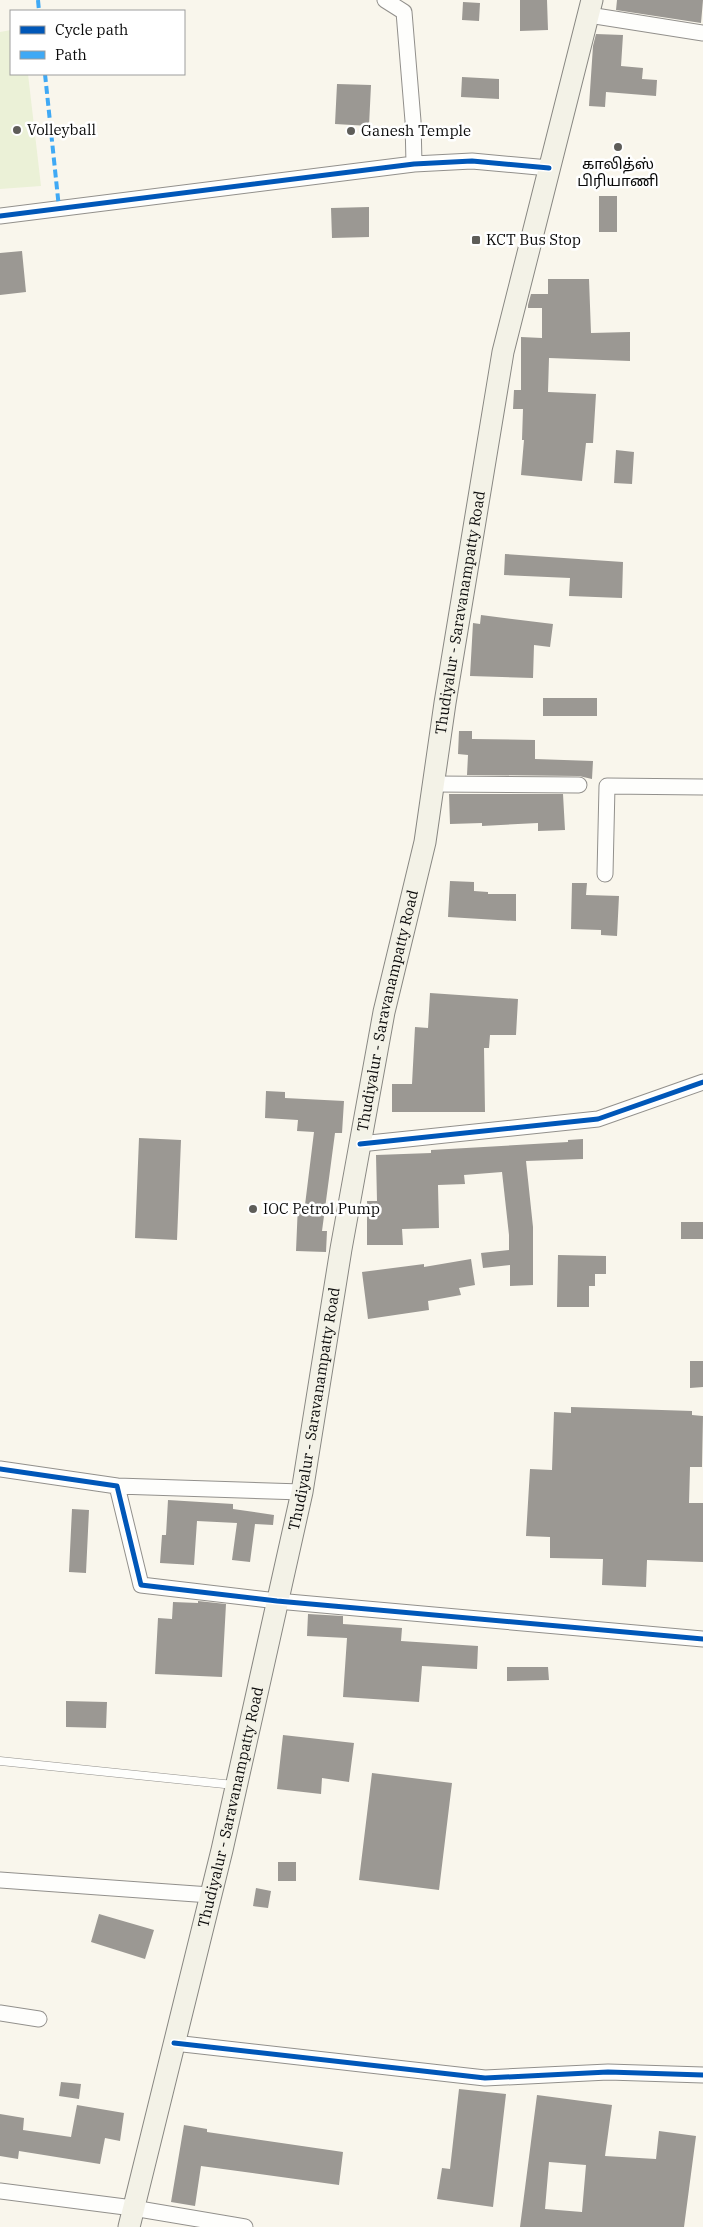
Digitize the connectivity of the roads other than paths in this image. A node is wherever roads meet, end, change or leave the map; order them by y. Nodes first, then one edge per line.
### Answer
1 (385, 0) edge
2 (591, 8) edge
3 (703, 33) edge
4 (414, 164) junction
5 (549, 168) junction
6 (0, 216) edge
7 (433, 784) junction
8 (579, 785) dead end
9 (703, 787) edge
10 (605, 874) dead end
11 (703, 1082) edge
12 (360, 1144) junction
13 (0, 1468) edge
14 (117, 1486) junction
15 (302, 1492) junction
16 (277, 1601) junction
17 (703, 1638) edge
18 (0, 1761) edge
19 (236, 1785) junction
20 (0, 1880) edge
21 (210, 1895) junction
22 (0, 2013) edge
23 (39, 2019) dead end
24 (174, 2043) junction
25 (703, 2075) edge
26 (0, 2191) edge
27 (131, 2218) edge
28 (245, 2227) edge

1 - 4 street
2 - 3 street
2 - 5 main road, Thudiyalur - Saravanampatty Road
4 - 5 street
4 - 6 street
5 - 7 main road, Thudiyalur - Saravanampatty Road
7 - 8 street
7 - 12 main road, Thudiyalur - Saravanampatty Road
9 - 10 street
11 - 12 street
12 - 15 main road, Thudiyalur - Saravanampatty Road
13 - 14 street
14 - 15 street
14 - 16 street
15 - 16 main road, Thudiyalur - Saravanampatty Road
16 - 17 street
16 - 19 main road, Thudiyalur - Saravanampatty Road
18 - 19 lane
19 - 21 main road, Thudiyalur - Saravanampatty Road
20 - 21 street
21 - 24 main road, Thudiyalur - Saravanampatty Road
22 - 23 street
24 - 25 street
24 - 27 main road, Thudiyalur - Saravanampatty Road
26 - 27 street
27 - 28 street

